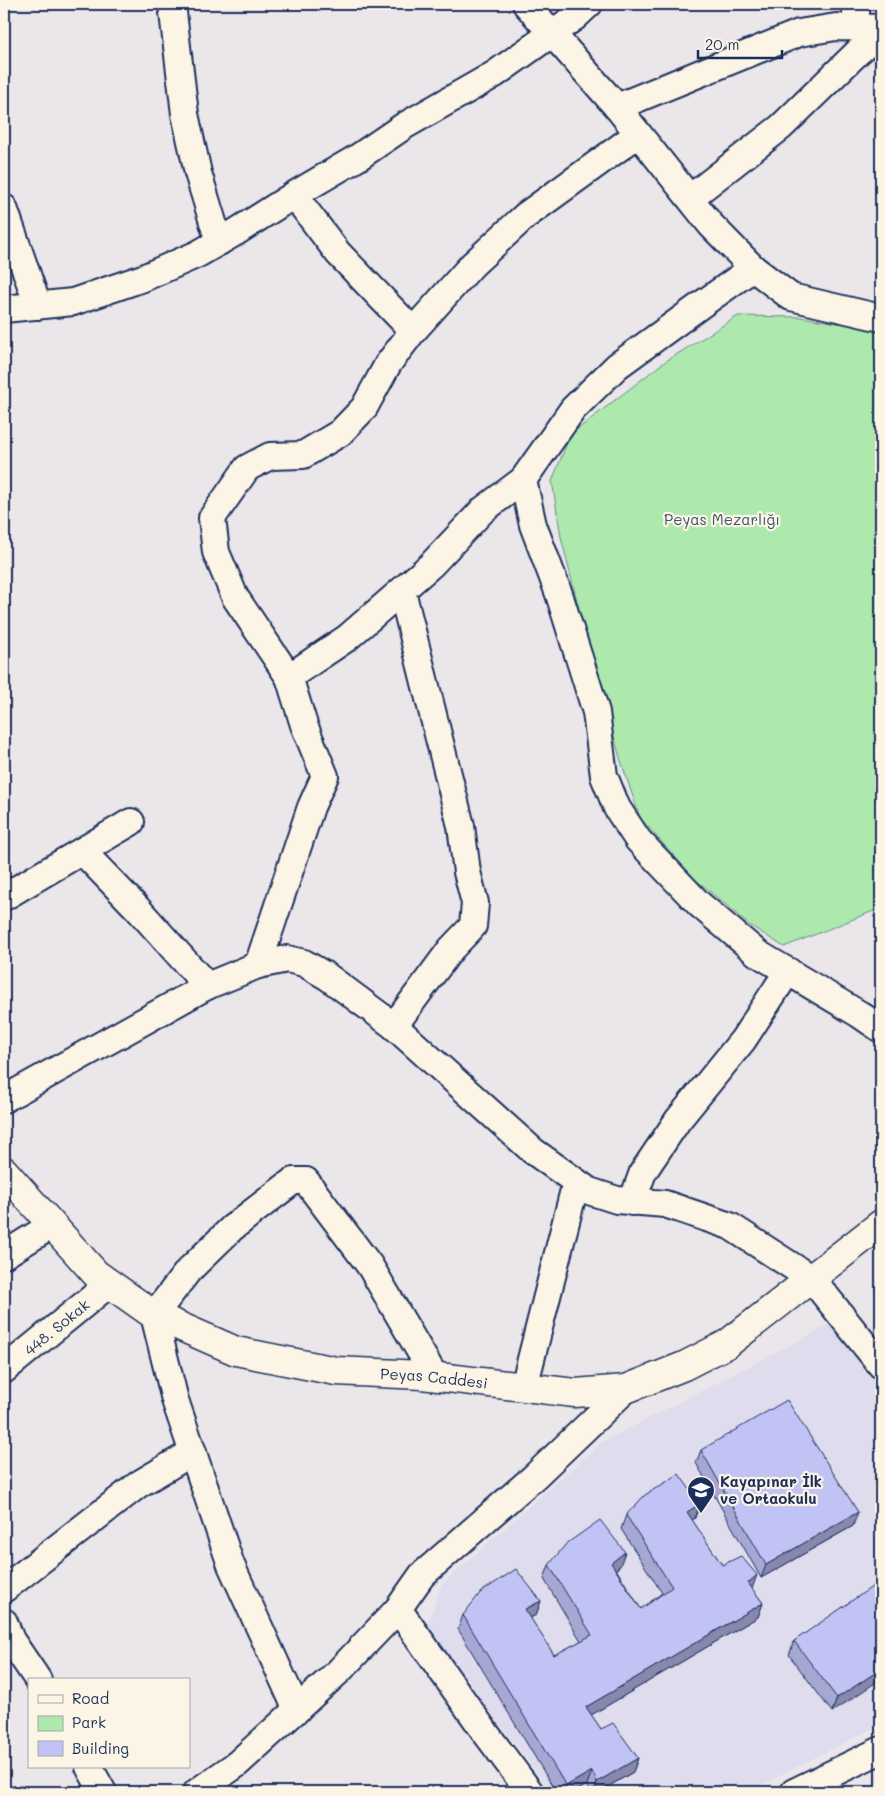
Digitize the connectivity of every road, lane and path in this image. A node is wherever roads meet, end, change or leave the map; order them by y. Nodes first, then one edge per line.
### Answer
1 (172, 4) edge
2 (526, 4) edge
3 (588, 4) edge
4 (869, 23) edge
5 (552, 34) junction
6 (617, 107) junction
7 (638, 134) junction
8 (294, 195) junction
9 (690, 198) junction
10 (4, 208) edge
11 (219, 242) junction
12 (753, 268) junction
13 (38, 306) junction
14 (4, 309) edge
15 (881, 318) edge
16 (413, 331) junction
17 (523, 480) junction
18 (402, 592) junction
19 (289, 677) junction
20 (131, 822) dead end
21 (82, 851) junction
22 (4, 897) edge
23 (258, 965) junction
24 (788, 971) junction
25 (207, 986) junction
26 (394, 1026) junction
27 (881, 1029) edge
28 (4, 1099) edge
29 (4, 1171) edge
30 (576, 1182) junction
31 (632, 1202) junction
32 (881, 1224) edge
33 (52, 1225) junction
34 (4, 1255) edge
35 (812, 1279) junction
36 (109, 1284) junction
37 (154, 1316) junction
38 (881, 1364) edge
39 (4, 1370) edge
40 (435, 1377) junction
41 (524, 1387) junction
42 (626, 1389) junction
43 (193, 1452) junction
44 (4, 1589) edge
45 (398, 1609) junction
46 (4, 1622) edge
47 (37, 1678) edge
48 (297, 1710) junction
49 (881, 1750) edge
50 (90, 1768) edge
51 (833, 1784) edge
52 (103, 1792) edge
53 (197, 1792) edge
54 (530, 1792) edge
55 (794, 1792) edge

1 - 11 street
2 - 5 street
3 - 5 street
4 - 6 street
4 - 9 street
5 - 6 street
5 - 8 street
6 - 7 street
7 - 9 street
7 - 16 street
8 - 11 street
8 - 16 street
9 - 12 street
10 - 13 street
11 - 13 street
12 - 15 street
12 - 17 street
13 - 14 street
16 - 19 street
17 - 18 street
17 - 24 street
18 - 19 street
18 - 26 street
19 - 23 street
20 - 21 street
21 - 22 street
21 - 25 street
23 - 25 street
23 - 26 street
24 - 27 street
24 - 31 street
25 - 28 street
26 - 30 street
29 - 33 street, Peyas Caddesi
30 - 31 street
30 - 41 street
31 - 35 street
32 - 35 street, Peyas Caddesi
33 - 34 street
33 - 36 street, Peyas Caddesi
35 - 38 street
35 - 42 street, Peyas Caddesi
36 - 37 street, Peyas Caddesi
36 - 39 street, 448. Sokak
37 - 40 street, Peyas Caddesi
37 - 40 street
37 - 43 street
40 - 41 street, Peyas Caddesi
41 - 42 street, Peyas Caddesi
42 - 45 street
43 - 44 street
43 - 48 street
45 - 48 street
45 - 54 street
46 - 47 street
48 - 53 street
49 - 51 street
50 - 52 street
51 - 55 street

